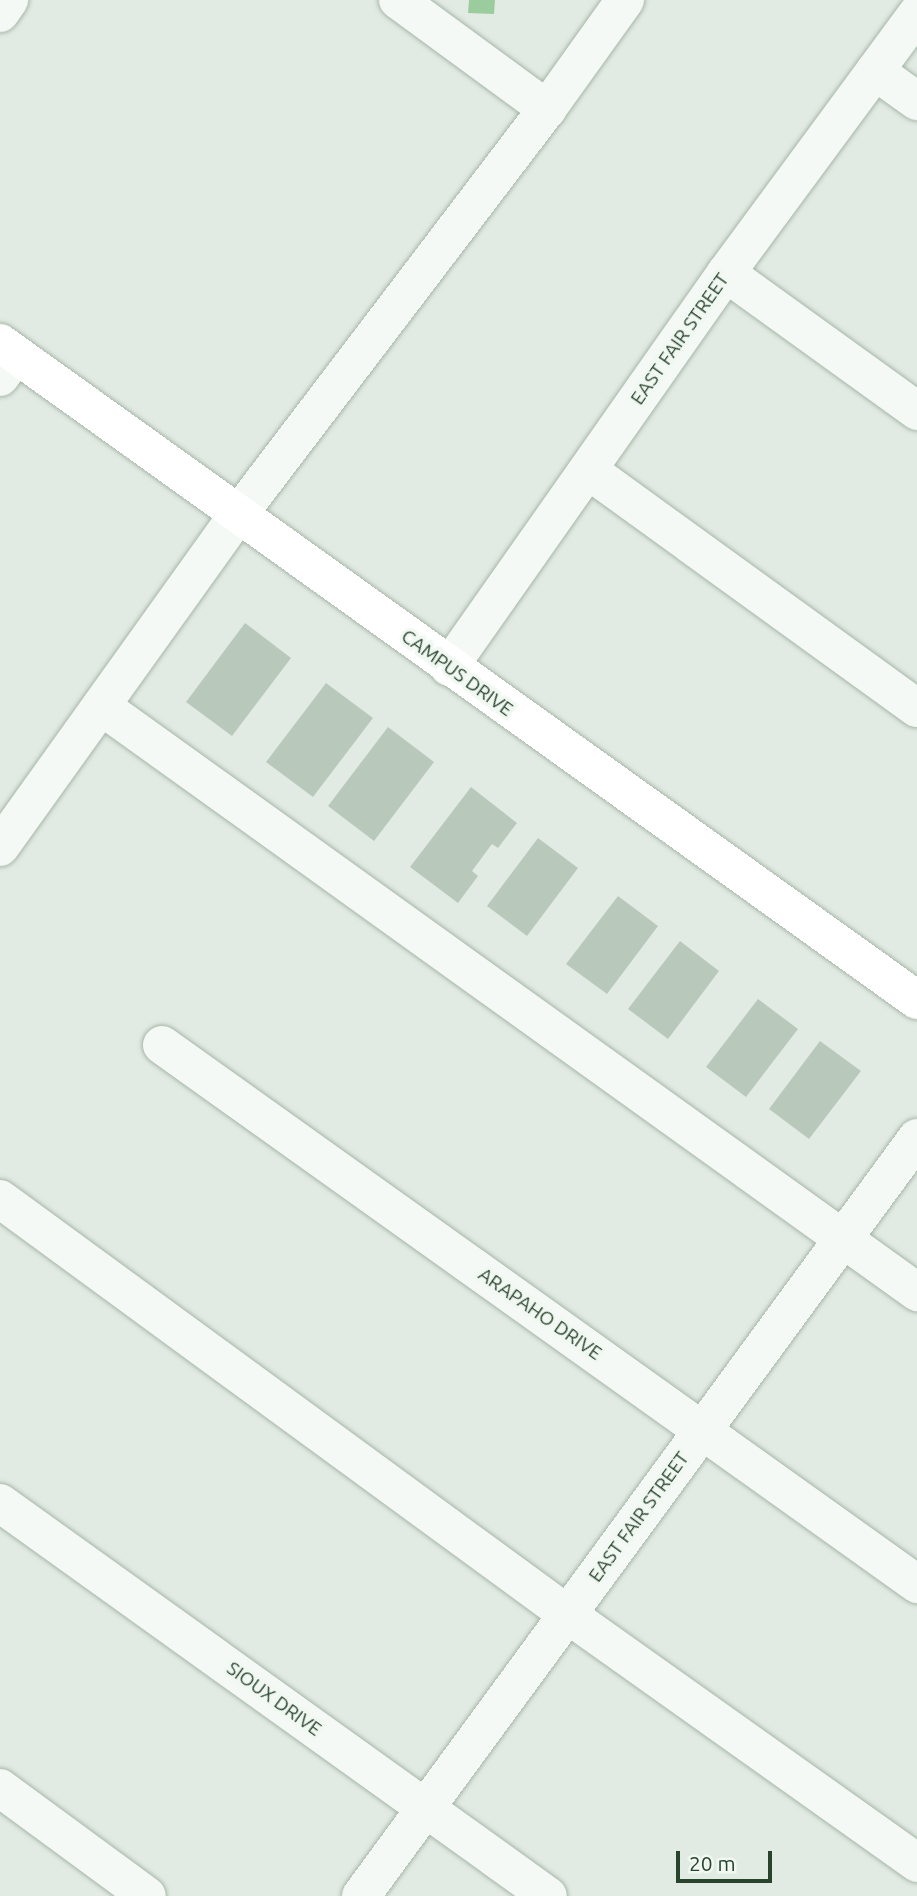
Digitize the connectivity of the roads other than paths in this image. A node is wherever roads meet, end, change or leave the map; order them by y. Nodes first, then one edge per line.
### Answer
1 (9, 0) edge
2 (398, 0) edge
3 (625, 0) edge
4 (0, 13) edge
5 (917, 14) edge
6 (875, 71) junction
7 (917, 101) edge
8 (547, 109) junction
9 (726, 273) junction
10 (5, 358) edge
11 (917, 411) edge
12 (588, 470) junction
13 (238, 516) junction
14 (449, 667) junction
15 (101, 706) junction
16 (917, 708) edge
17 (0, 847) edge
18 (917, 1000) edge
19 (162, 1045) dead end
20 (917, 1138) edge
21 (0, 1199) edge
22 (844, 1238) junction
23 (917, 1292) edge
24 (702, 1430) junction
25 (0, 1503) edge
26 (917, 1584) edge
27 (567, 1614) junction
28 (0, 1788) edge
29 (425, 1808) junction
30 (917, 1863) edge
31 (147, 1896) edge
32 (361, 1896) edge
33 (548, 1896) edge

1 - 4 street
2 - 8 street
3 - 8 street
5 - 6 street, EAST FAIR STREET
6 - 7 street
6 - 9 street, EAST FAIR STREET
8 - 13 street
9 - 11 street
9 - 12 street, EAST FAIR STREET
10 - 13 main road, CAMPUS DRIVE
12 - 14 street, EAST FAIR STREET
12 - 16 street
13 - 14 main road, CAMPUS DRIVE
13 - 15 street
14 - 18 main road, CAMPUS DRIVE
15 - 17 street
15 - 22 street
19 - 24 street, ARAPAHO DRIVE
20 - 22 street, EAST FAIR STREET
21 - 27 street
22 - 23 street
22 - 24 street, EAST FAIR STREET
24 - 26 street, ARAPAHO DRIVE
24 - 27 street, EAST FAIR STREET
25 - 29 street, SIOUX DRIVE
27 - 29 street, EAST FAIR STREET
27 - 30 street
28 - 31 street
29 - 32 street, EAST FAIR STREET
29 - 33 street, SIOUX DRIVE

